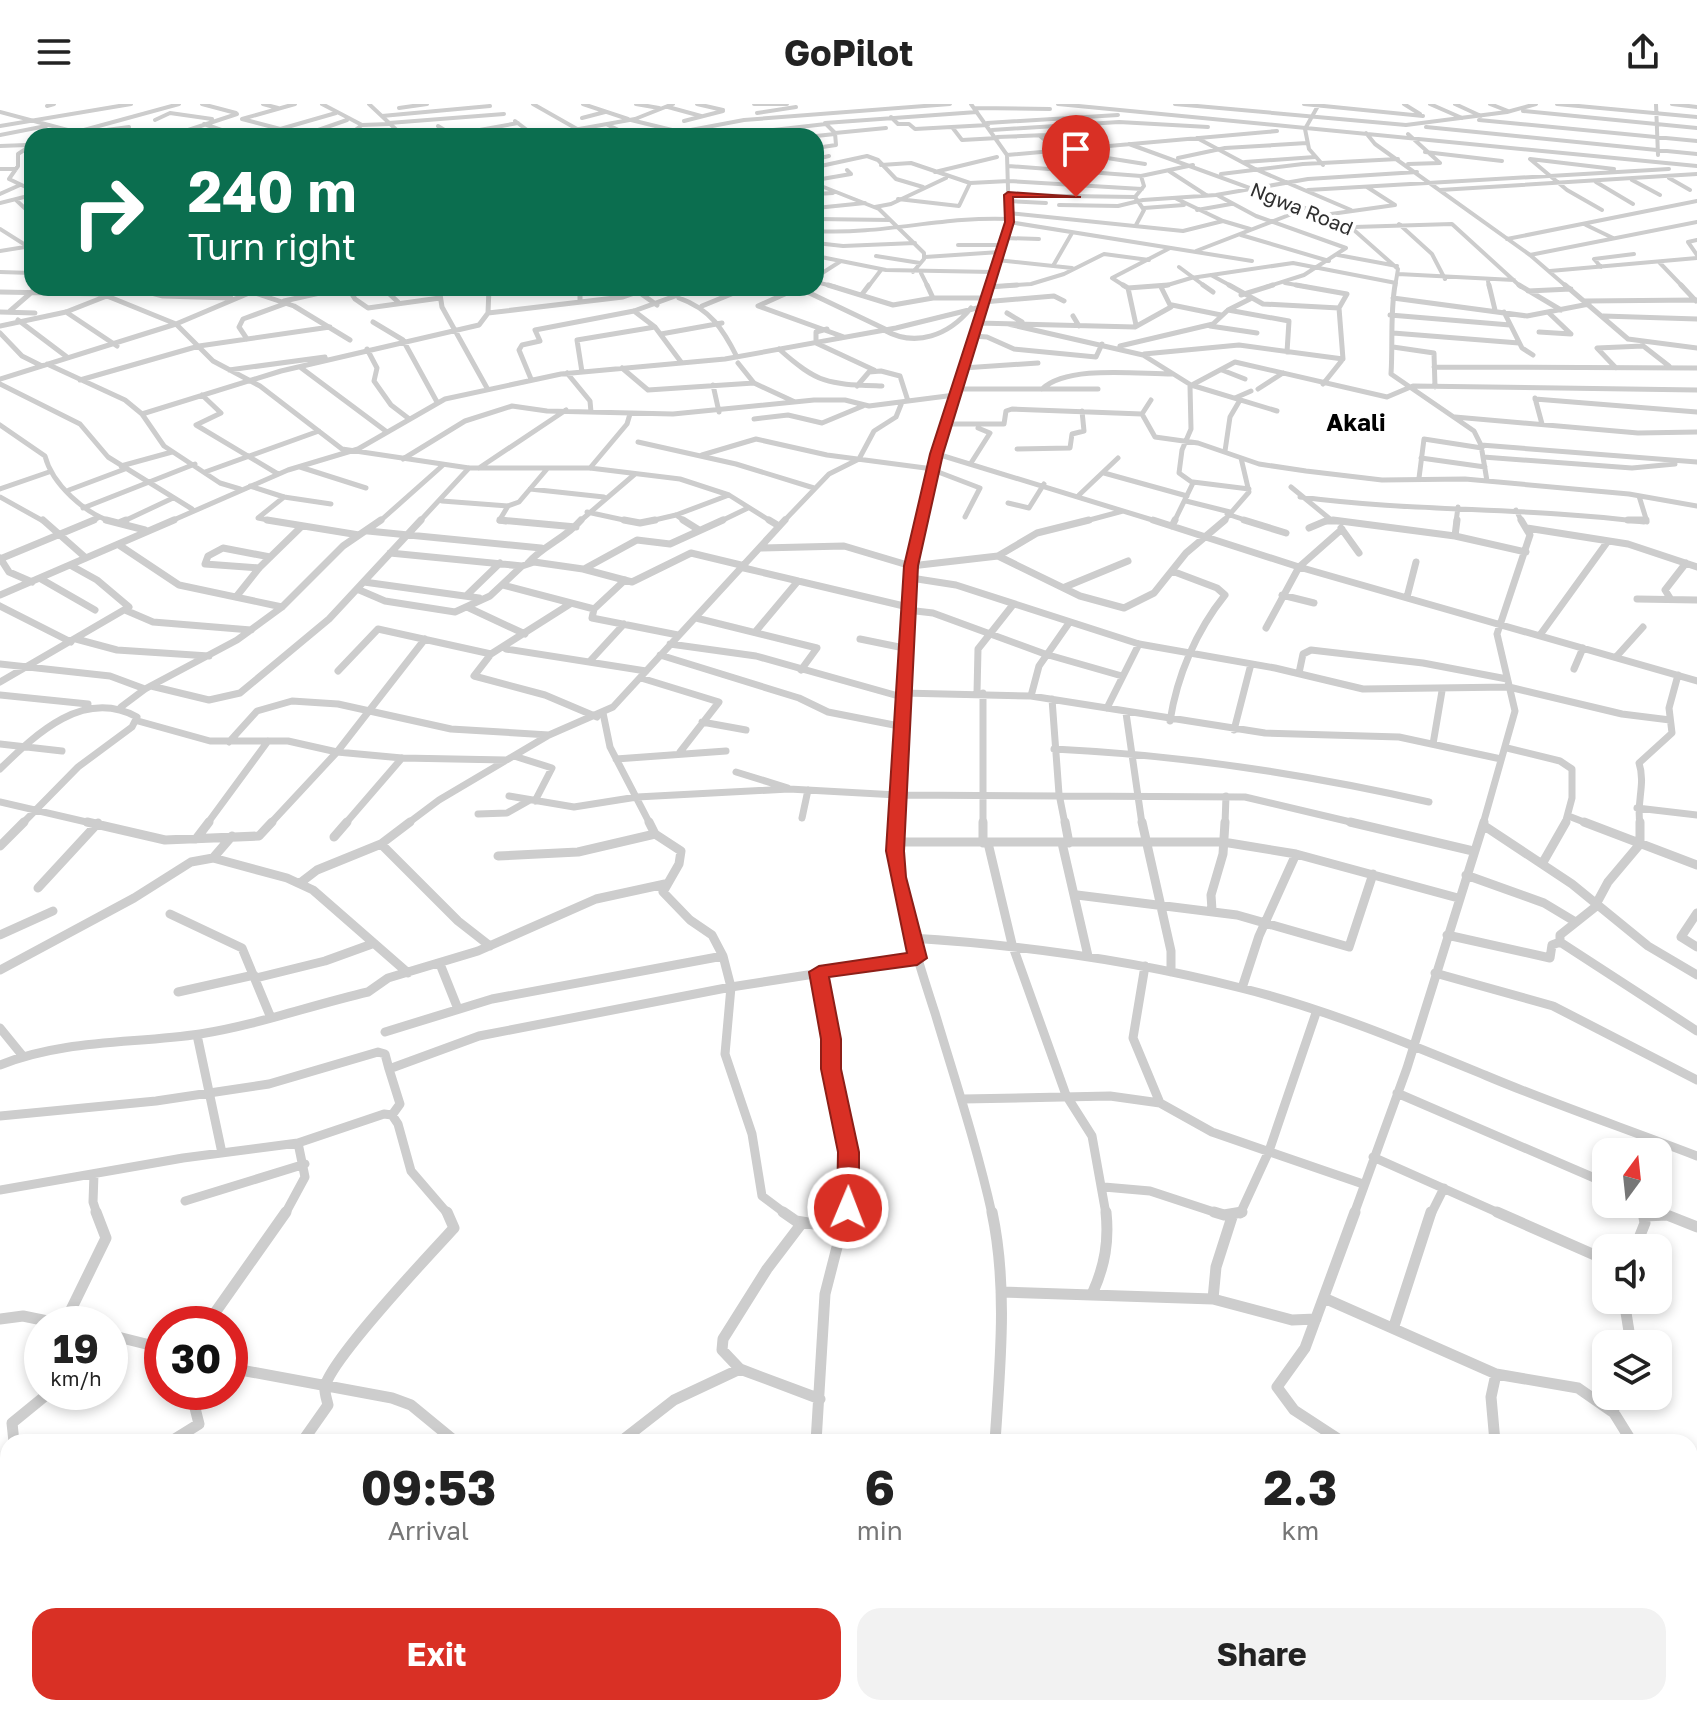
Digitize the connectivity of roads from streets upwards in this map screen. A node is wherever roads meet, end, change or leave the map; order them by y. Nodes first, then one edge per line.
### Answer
1 (54, 104) edge
2 (131, 104) edge
3 (179, 104) edge
4 (202, 104) edge
5 (263, 104) edge
6 (295, 104) edge
7 (322, 104) edge
8 (334, 104) edge
9 (369, 104) edge
10 (427, 104) edge
11 (533, 104) edge
12 (583, 104) edge
13 (636, 104) edge
14 (673, 104) edge
15 (697, 104) edge
16 (754, 104) edge
17 (789, 104) edge
18 (832, 104) edge
19 (950, 104) edge
20 (1058, 104) edge
21 (1132, 104) edge
22 (1175, 104) edge
23 (1304, 104) edge
24 (1404, 104) edge
25 (1430, 104) edge
26 (1455, 104) edge
27 (1490, 104) edge
28 (1536, 104) edge
29 (1557, 104) edge
30 (1656, 104) edge
31 (1672, 104) edge
32 (489, 105) edge
33 (931, 105) edge
34 (1319, 105) edge
35 (47, 106) dead end
36 (328, 106) junction
37 (885, 106) edge
38 (664, 107) junction
39 (796, 107) junction
40 (1697, 107) edge
41 (109, 108) junction
42 (279, 108) junction
43 (399, 108) dead end
44 (974, 108) edge
45 (1050, 109) dead end
46 (1222, 109) junction
47 (1519, 110) junction
48 (839, 111) junction
49 (0, 112) edge
50 (606, 112) junction
51 (1509, 112) junction
52 (336, 113) junction
53 (757, 113) dead end
54 (1123, 113) junction
55 (1658, 113) junction
56 (237, 114) junction
57 (504, 114) junction
58 (814, 114) junction
59 (382, 116) junction
60 (702, 116) junction
61 (1423, 116) junction
62 (1481, 116) junction
63 (118, 117) dead end
64 (249, 117) junction
65 (1697, 117) edge
66 (582, 118) dead end
67 (891, 118) junction
68 (1311, 118) junction
69 (1465, 118) junction
70 (25, 119) junction
71 (216, 119) junction
72 (751, 119) junction
73 (155, 120) dead end
74 (347, 120) junction
75 (630, 120) junction
76 (1213, 120) junction
77 (1489, 121) junction
78 (1123, 122) junction
79 (1434, 122) junction
80 (203, 123) junction
81 (518, 123) junction
82 (389, 124) junction
83 (826, 124) junction
84 (362, 125) junction
85 (608, 125) junction
86 (1401, 125) junction
87 (1413, 125) junction
88 (1658, 125) junction
89 (0, 126) edge
90 (49, 126) junction
91 (438, 126) dead end
92 (1065, 126) junction
93 (129, 127) dead end
94 (952, 127) junction
95 (1208, 127) junction
96 (38, 128) edge
97 (55, 128) edge
98 (95, 128) edge
99 (121, 128) edge
100 (190, 128) edge
101 (219, 128) edge
102 (267, 128) edge
103 (280, 128) edge
104 (326, 128) edge
105 (358, 128) edge
106 (394, 128) edge
107 (441, 128) edge
108 (491, 128) edge
109 (525, 128) edge
110 (575, 128) edge
111 (592, 128) edge
112 (614, 128) edge
113 (663, 128) edge
114 (697, 128) edge
115 (704, 128) edge
116 (758, 128) edge
117 (781, 128) edge
118 (886, 128) dead end
119 (1560, 128) junction
120 (1697, 128) edge
121 (1298, 129) junction
122 (1305, 129) junction
123 (24, 131) edge
124 (993, 131) junction
125 (835, 133) junction
126 (1366, 133) junction
127 (0, 135) edge
128 (824, 135) edge
129 (1040, 136) junction
130 (1199, 137) junction
131 (1410, 137) junction
132 (1657, 137) junction
133 (1559, 140) junction
134 (1697, 141) edge
135 (1307, 143) junction
136 (1129, 144) junction
137 (24, 145) edge
138 (0, 146) edge
139 (824, 147) edge
140 (1214, 148) junction
141 (24, 150) edge
142 (1057, 150) junction
143 (1656, 150) junction
144 (1425, 152) junction
145 (1558, 153) junction
146 (1697, 154) edge
147 (1007, 155) junction
148 (829, 156) dead end
149 (824, 157) edge
150 (997, 157) dead end
151 (1315, 157) junction
152 (1177, 158) junction
153 (1398, 159) junction
154 (1502, 161) dead end
155 (1557, 161) junction
156 (1244, 162) junction
157 (1321, 163) junction
158 (1570, 163) junction
159 (1145, 164) dead end
160 (1407, 164) junction
161 (1661, 164) junction
162 (824, 165) edge
163 (881, 165) junction
164 (1193, 165) junction
165 (1008, 166) junction
166 (1695, 166) edge
167 (1254, 168) junction
168 (0, 169) edge
169 (16, 169) junction
170 (847, 170) dead end
171 (1169, 171) junction
172 (1619, 171) junction
173 (934, 172) junction
174 (1418, 172) junction
175 (1584, 173) junction
176 (1217, 175) junction
177 (1141, 176) junction
178 (1334, 176) junction
179 (1547, 176) junction
180 (1697, 176) edge
181 (947, 177) junction
182 (1668, 178) junction
183 (824, 180) edge
184 (1472, 180) junction
185 (1633, 180) junction
186 (11, 181) junction
187 (1009, 181) junction
188 (1287, 181) junction
189 (1596, 181) junction
190 (0, 182) edge
191 (970, 183) junction
192 (1428, 183) junction
193 (1557, 183) junction
194 (20, 185) junction
195 (824, 186) edge
196 (24, 187) edge
197 (923, 187) junction
198 (1366, 187) junction
199 (1251, 188) junction
200 (1347, 188) junction
201 (1142, 189) junction
202 (1483, 189) junction
203 (1308, 190) junction
204 (1439, 190) junction
205 (1690, 190) dead end
206 (838, 192) junction
207 (824, 193) edge
208 (0, 194) edge
209 (1216, 195) junction
210 (1660, 195) dead end
211 (24, 196) edge
212 (1207, 196) junction
213 (1008, 198) junction
214 (898, 199) junction
215 (1137, 199) junction
216 (1177, 199) junction
217 (16, 200) junction
218 (1697, 201) edge
219 (0, 203) edge
220 (865, 203) junction
221 (1046, 203) dead end
222 (1232, 204) junction
223 (1633, 204) dead end
224 (1059, 205) dead end
225 (1185, 205) junction
226 (824, 207) edge
227 (875, 207) junction
228 (24, 208) edge
229 (1144, 208) junction
230 (1197, 210) junction
231 (1302, 210) junction
232 (1351, 210) junction
233 (1602, 210) dead end
234 (1323, 215) junction
235 (1009, 218) junction
236 (824, 219) edge
237 (890, 220) junction
238 (1223, 221) junction
239 (1268, 221) junction
240 (1101, 222) junction
241 (1697, 222) edge
242 (1399, 224) junction
243 (1136, 225) junction
244 (1585, 225) junction
245 (896, 227) junction
246 (1353, 227) junction
247 (0, 229) edge
248 (1250, 229) junction
249 (824, 231) edge
250 (1072, 233) junction
251 (1095, 235) junction
252 (1241, 235) junction
253 (1613, 238) junction
254 (1039, 239) dead end
255 (1507, 239) junction
256 (1697, 240) edge
257 (24, 243) edge
258 (916, 243) junction
259 (824, 244) edge
260 (958, 245) dead end
261 (24, 247) edge
262 (1170, 248) junction
263 (1000, 249) junction
264 (0, 251) edge
265 (1195, 251) junction
266 (1634, 254) dead end
267 (1338, 255) junction
268 (1530, 255) junction
269 (876, 256) dead end
270 (1215, 256) junction
271 (1697, 256) edge
272 (925, 257) junction
273 (824, 258) edge
274 (1149, 260) junction
275 (841, 261) junction
276 (1252, 261) dead end
277 (1329, 261) junction
278 (971, 262) dead end
279 (1659, 262) junction
280 (920, 263) junction
281 (1053, 266) junction
282 (1397, 266) junction
283 (1179, 267) dead end
284 (1601, 267) junction
285 (1072, 268) junction
286 (1319, 268) junction
287 (881, 270) junction
288 (1550, 271) junction
289 (0, 272) edge
290 (913, 272) junction
291 (982, 272) junction
292 (993, 272) junction
293 (24, 273) edge
294 (921, 273) junction
295 (1226, 273) junction
296 (824, 274) edge
297 (1398, 274) junction
298 (1210, 275) junction
299 (1191, 278) junction
300 (1445, 279) junction
301 (1514, 280) junction
302 (1488, 281) junction
303 (824, 282) edge
304 (1284, 283) junction
305 (1396, 283) junction
306 (988, 287) junction
307 (1161, 287) junction
308 (1128, 288) junction
309 (1571, 289) junction
310 (0, 292) edge
311 (24, 292) edge
312 (1213, 292) dead end
313 (1527, 292) junction
314 (863, 293) junction
315 (1241, 295) junction
316 (27, 296) edge
317 (106, 296) edge
318 (111, 296) edge
319 (163, 296) edge
320 (244, 296) edge
321 (272, 296) edge
322 (300, 296) edge
323 (353, 296) edge
324 (392, 296) edge
325 (489, 296) edge
326 (580, 296) edge
327 (617, 296) edge
328 (644, 296) edge
329 (726, 296) edge
330 (781, 296) edge
331 (816, 296) edge
332 (678, 297) joint
333 (440, 298) joint
334 (933, 298) junction
335 (1393, 298) junction
336 (237, 299) junction
337 (1250, 299) junction
338 (580, 301) junction
339 (1064, 301) dead end
340 (1696, 301) edge
341 (285, 302) junction
342 (398, 302) junction
343 (983, 302) junction
344 (1587, 302) junction
345 (1292, 304) junction
346 (657, 305) junction
347 (1172, 305) junction
348 (702, 306) junction
349 (971, 308) junction
350 (1339, 308) junction
351 (1228, 310) junction
352 (1495, 310) junction
353 (1561, 310) junction
354 (634, 311) junction
355 (0, 312) edge
356 (9, 312) junction
357 (66, 312) junction
358 (1504, 312) junction
359 (488, 313) junction
360 (1007, 313) dead end
361 (1549, 313) junction
362 (53, 314) junction
363 (1221, 315) junction
364 (1390, 315) junction
365 (1073, 316) dead end
366 (1112, 316) dead end
367 (1603, 316) junction
368 (1697, 319) edge
369 (18, 320) junction
370 (1287, 320) junction
371 (373, 322) dead end
372 (722, 323) junction
373 (977, 323) junction
374 (1023, 323) junction
375 (176, 324) junction
376 (1008, 324) junction
377 (1510, 325) junction
378 (0, 326) edge
379 (1079, 326) junction
380 (1115, 326) junction
381 (1135, 326) junction
382 (1209, 326) junction
383 (330, 327) junction
384 (655, 327) junction
385 (456, 328) junction
386 (828, 329) junction
387 (886, 330) junction
388 (1236, 330) junction
389 (1539, 332) dead end
390 (0, 333) edge
391 (1257, 333) dead end
392 (1393, 333) junction
393 (661, 334) junction
394 (973, 336) junction
395 (844, 337) junction
396 (247, 339) junction
397 (1149, 339) junction
398 (350, 340) dead end
399 (403, 340) junction
400 (1637, 341) junction
401 (816, 343) junction
402 (1519, 343) junction
403 (1102, 344) junction
404 (1227, 345) junction
405 (117, 346) junction
406 (199, 346) junction
407 (1644, 346) junction
408 (1116, 347) junction
409 (1393, 347) junction
410 (1697, 348) edge
411 (367, 349) junction
412 (779, 349) junction
413 (1287, 352) junction
414 (1143, 355) junction
415 (1533, 355) dead end
416 (67, 357) junction
417 (334, 358) junction
418 (1343, 359) junction
419 (738, 360) junction
420 (681, 362) junction
421 (1038, 363) dead end
422 (45, 365) junction
423 (300, 367) junction
424 (1434, 367) junction
425 (1670, 367) junction
426 (622, 368) junction
427 (963, 368) junction
428 (1616, 368) junction
429 (1697, 368) edge
430 (229, 370) junction
431 (874, 370) junction
432 (1222, 370) junction
433 (582, 372) junction
434 (567, 373) junction
435 (1283, 373) junction
436 (1173, 374) junction
437 (531, 379) junction
438 (1245, 379) dead end
439 (80, 380) junction
440 (249, 380) junction
441 (0, 382) edge
442 (754, 383) junction
443 (1323, 384) junction
444 (713, 385) junction
445 (1191, 385) junction
446 (857, 386) junction
447 (882, 386) dead end
448 (1407, 387) junction
449 (1435, 387) junction
450 (487, 388) junction
451 (1042, 389) junction
452 (1098, 389) dead end
453 (1529, 389) junction
454 (1697, 390) edge
455 (956, 392) junction
456 (202, 395) junction
457 (1238, 399) junction
458 (1535, 399) junction
459 (1151, 400) dead end
460 (437, 402) junction
461 (796, 402) junction
462 (905, 402) junction
463 (864, 406) junction
464 (566, 410) junction
465 (1082, 411) junction
466 (1277, 411) dead end
467 (591, 412) junction
468 (719, 412) junction
469 (1697, 412) edge
470 (142, 414) junction
471 (630, 414) junction
472 (1142, 414) junction
473 (408, 418) junction
474 (1455, 418) junction
475 (754, 419) dead end
476 (947, 424) junction
477 (1542, 424) junction
478 (0, 425) edge
479 (969, 425) junction
480 (10, 430) junction
481 (319, 431) junction
482 (0, 432) edge
483 (387, 432) junction
484 (1697, 432) edge
485 (638, 442) dead end
486 (1188, 442) junction
487 (1482, 446) junction
488 (1017, 449) dead end
489 (1225, 451) junction
490 (172, 452) junction
491 (349, 452) junction
492 (937, 454) junction
493 (702, 455) junction
494 (247, 456) junction
495 (1483, 457) junction
496 (1118, 458) dead end
497 (1241, 458) junction
498 (1421, 458) junction
499 (403, 459) junction
500 (859, 459) junction
501 (971, 463) junction
502 (1680, 463) junction
503 (1694, 463) edge
504 (195, 464) junction
505 (299, 466) junction
506 (442, 466) junction
507 (1485, 467) junction
508 (123, 468) junction
509 (469, 468) junction
510 (479, 468) junction
511 (590, 468) junction
512 (547, 469) junction
513 (933, 470) junction
514 (49, 472) junction
515 (205, 472) junction
516 (1697, 472) edge
517 (1104, 473) junction
518 (278, 474) junction
519 (635, 474) junction
520 (1419, 478) junction
521 (1487, 481) junction
522 (145, 482) junction
523 (1193, 482) junction
524 (1044, 484) junction
525 (250, 486) junction
526 (1291, 487) dead end
527 (366, 488) dead end
528 (814, 488) junction
529 (0, 489) edge
530 (242, 489) junction
531 (530, 489) junction
532 (1249, 489) junction
533 (69, 490) junction
534 (729, 495) junction
535 (1079, 495) junction
536 (1639, 496) junction
537 (0, 497) edge
538 (284, 497) junction
539 (605, 497) junction
540 (1300, 497) junction
541 (173, 498) junction
542 (1187, 498) junction
543 (442, 501) junction
544 (1008, 503) dead end
545 (331, 504) dead end
546 (508, 506) junction
547 (1697, 506) edge
548 (1458, 507) junction
549 (83, 508) junction
550 (748, 508) junction
551 (192, 509) junction
552 (1516, 510) junction
553 (1124, 511) junction
554 (587, 512) junction
555 (1229, 513) junction
556 (676, 515) junction
557 (100, 517) junction
558 (965, 517) dead end
559 (1329, 519) junction
560 (121, 522) junction
561 (302, 526) junction
562 (779, 526) junction
563 (1172, 526) junction
564 (576, 527) junction
565 (1309, 528) dead end
566 (1527, 528) junction
567 (1342, 529) junction
568 (145, 530) junction
569 (699, 530) junction
570 (368, 531) junction
571 (1286, 533) dead end
572 (408, 534) junction
573 (359, 535) junction
574 (1203, 536) junction
575 (1455, 536) junction
576 (60, 537) junction
577 (1608, 541) junction
578 (119, 545) junction
579 (541, 548) junction
580 (761, 548) junction
581 (1526, 552) junction
582 (390, 553) junction
583 (1359, 553) dead end
584 (998, 556) junction
585 (270, 557) junction
586 (86, 558) junction
587 (0, 559) edge
588 (1128, 561) dead end
589 (1416, 562) dead end
590 (500, 563) junction
591 (1686, 563) junction
592 (70, 565) junction
593 (525, 565) junction
594 (911, 566) junction
595 (744, 567) junction
596 (1299, 567) junction
597 (1697, 567) edge
598 (259, 568) junction
599 (583, 569) junction
600 (1172, 571) junction
601 (911, 578) junction
602 (41, 579) junction
603 (625, 580) junction
604 (798, 581) junction
605 (364, 582) junction
606 (33, 583) junction
607 (503, 585) junction
608 (1065, 587) junction
609 (357, 589) junction
610 (0, 595) edge
611 (467, 595) junction
612 (1282, 595) junction
613 (236, 597) junction
614 (1407, 597) junction
615 (479, 598) junction
616 (1670, 598) junction
617 (1637, 599) dead end
618 (1697, 600) edge
619 (1314, 603) dead end
620 (570, 604) junction
621 (0, 606) edge
622 (1012, 606) junction
623 (282, 607) junction
624 (467, 607) junction
625 (908, 608) junction
626 (594, 609) junction
627 (95, 610) dead end
628 (125, 610) junction
629 (696, 618) junction
630 (1069, 623) junction
631 (624, 624) junction
632 (1500, 624) junction
633 (1643, 627) dead end
634 (1266, 628) dead end
635 (251, 630) junction
636 (756, 631) junction
637 (989, 633) junction
638 (525, 634) junction
639 (678, 635) junction
640 (1540, 635) junction
641 (425, 639) junction
642 (860, 639) dead end
643 (74, 640) junction
644 (670, 644) junction
645 (1139, 644) junction
646 (505, 648) junction
647 (904, 648) junction
648 (1583, 648) junction
649 (491, 654) junction
650 (1045, 654) junction
651 (660, 655) junction
652 (1193, 655) junction
653 (209, 656) junction
654 (1616, 657) junction
655 (590, 661) junction
656 (0, 664) edge
657 (1251, 664) junction
658 (27, 669) junction
659 (1574, 669) dead end
660 (801, 670) junction
661 (338, 671) dead end
662 (1299, 673) junction
663 (643, 675) junction
664 (1678, 675) junction
665 (1122, 676) junction
666 (1697, 681) edge
667 (0, 682) edge
668 (1508, 683) junction
669 (148, 688) junction
670 (1442, 691) junction
671 (980, 693) junction
672 (0, 695) edge
673 (902, 695) junction
674 (1031, 696) junction
675 (1052, 699) junction
676 (93, 706) junction
677 (121, 707) junction
678 (1107, 708) junction
679 (372, 709) junction
680 (1126, 713) junction
681 (600, 715) junction
682 (1670, 720) junction
683 (138, 721) junction
684 (1170, 721) junction
685 (702, 722) junction
686 (899, 726) junction
687 (746, 730) dead end
688 (1234, 730) junction
689 (549, 735) junction
690 (269, 740) junction
691 (229, 742) junction
692 (0, 744) edge
693 (1433, 744) junction
694 (25, 745) junction
695 (1507, 748) junction
696 (1054, 749) junction
697 (62, 751) dead end
698 (726, 751) dead end
699 (337, 752) junction
700 (680, 752) junction
701 (1130, 753) junction
702 (402, 758) junction
703 (510, 758) junction
704 (616, 759) junction
705 (1501, 759) junction
706 (0, 769) edge
707 (736, 772) dead end
708 (789, 789) junction
709 (808, 790) junction
710 (983, 794) junction
711 (1059, 794) junction
712 (897, 795) junction
713 (509, 796) dead end
714 (1136, 796) junction
715 (1226, 796) junction
716 (637, 797) junction
717 (532, 801) junction
718 (0, 802) edge
719 (1429, 802) dead end
720 (1637, 808) junction
721 (41, 809) junction
722 (478, 814) dead end
723 (1697, 815) edge
724 (1571, 817) junction
725 (802, 818) dead end
726 (98, 823) junction
727 (1483, 825) junction
728 (655, 834) junction
729 (232, 836) junction
730 (334, 837) dead end
731 (196, 839) junction
732 (895, 842) junction
733 (1223, 842) junction
734 (985, 843) junction
735 (1066, 843) junction
736 (1145, 843) junction
737 (381, 844) junction
738 (1640, 844) junction
739 (0, 846) edge
740 (1473, 851) junction
741 (1296, 854) junction
742 (498, 856) dead end
743 (213, 858) junction
744 (1542, 864) junction
745 (1697, 865) edge
746 (1373, 874) junction
747 (1466, 875) junction
748 (300, 883) junction
749 (665, 884) junction
750 (38, 888) dead end
751 (1077, 895) junction
752 (1458, 898) junction
753 (1158, 904) junction
754 (1596, 904) junction
755 (1212, 910) junction
756 (53, 911) dead end
757 (1697, 913) edge
758 (170, 914) dead end
759 (1574, 921) junction
760 (1268, 922) junction
761 (0, 935) edge
762 (1447, 935) junction
763 (911, 938) junction
764 (1560, 942) junction
765 (372, 944) junction
766 (1012, 944) junction
767 (490, 946) junction
768 (1697, 947) edge
769 (723, 956) junction
770 (1088, 956) junction
771 (917, 958) junction
772 (440, 964) junction
773 (1145, 966) junction
774 (0, 970) edge
775 (819, 972) junction
776 (1171, 972) junction
777 (408, 973) junction
778 (1435, 973) junction
779 (1697, 975) edge
780 (255, 976) junction
781 (731, 987) junction
782 (1242, 988) junction
783 (178, 992) dead end
784 (458, 1009) junction
785 (1316, 1013) junction
786 (271, 1018) junction
787 (0, 1028) edge
788 (1697, 1031) edge
789 (385, 1032) dead end
790 (197, 1035) junction
791 (1413, 1043) junction
792 (22, 1055) junction
793 (0, 1065) edge
794 (389, 1069) junction
795 (1697, 1080) edge
796 (211, 1090) junction
797 (1397, 1093) junction
798 (1066, 1095) junction
799 (963, 1099) junction
800 (1160, 1103) junction
801 (392, 1115) junction
802 (0, 1116) edge
803 (298, 1143) junction
804 (1269, 1151) junction
805 (222, 1153) junction
806 (1697, 1156) edge
807 (1373, 1157) junction
808 (305, 1164) junction
809 (94, 1174) junction
810 (1592, 1177) edge
811 (1363, 1184) junction
812 (1104, 1187) junction
813 (1444, 1188) junction
814 (0, 1190) edge
815 (185, 1201) dead end
816 (1232, 1217) junction
817 (1672, 1217) edge
818 (802, 1223) junction
819 (1697, 1227) edge
820 (844, 1229) junction
821 (1592, 1254) edge
822 (1103, 1269) junction
823 (1001, 1292) junction
824 (1093, 1292) junction
825 (1112, 1293) junction
826 (1324, 1298) junction
827 (1213, 1299) junction
828 (72, 1306) edge
829 (220, 1306) edge
830 (24, 1316) edge
831 (0, 1319) edge
832 (1316, 1319) junction
833 (1292, 1320) junction
834 (1394, 1326) junction
835 (1310, 1334) junction
836 (740, 1369) junction
837 (248, 1372) edge
838 (1496, 1374) junction
839 (325, 1387) junction
840 (1592, 1397) edge
841 (820, 1399) junction
842 (28, 1410) edge
843 (198, 1410) edge
844 (1610, 1410) edge
845 (1614, 1410) edge
846 (1614, 1413) junction
847 (13, 1434) edge
848 (189, 1434) edge
849 (308, 1434) edge
850 (446, 1434) edge
851 (630, 1434) edge
852 (817, 1434) edge
853 (995, 1434) edge
854 (1331, 1434) edge
855 (1494, 1434) edge
856 (1627, 1434) edge

1 - 35 street
2 - 41 street
3 - 98 street
4 - 56 street
5 - 42 street
6 - 42 street
7 - 36 street
8 - 36 street
9 - 59 street
10 - 43 street
11 - 110 street
12 - 50 street
13 - 38 street
14 - 38 street
15 - 60 street
16 - 17 street
17 - 39 street
18 - 48 street
19 - 33 street
20 - 54 street
21 - 54 street
22 - 46 street
23 - 34 street
24 - 61 street
25 - 69 street
26 - 62 street
27 - 51 street
28 - 47 street
29 - 55 street
30 - 55 street
31 - 40 street
32 - 57 street
32 - 59 street
33 - 37 street
34 - 61 street
34 - 68 street
36 - 52 street
37 - 48 street
37 - 67 street
38 - 60 street
38 - 75 street
39 - 53 street
39 - 58 street
41 - 63 street
41 - 70 street
42 - 64 street
44 - 45 street
44 - 67 street
44 - 124 street
46 - 68 street
46 - 76 street
47 - 51 street
47 - 88 street
48 - 58 street
49 - 70 street
50 - 66 street
50 - 75 street
51 - 62 street
52 - 74 street
52 - 103 street
54 - 76 street
54 - 78 street
54 - 124 street
55 - 65 street
55 - 88 street
56 - 64 street
56 - 71 street
57 - 81 street
57 - 82 street
58 - 72 street
58 - 83 street
59 - 82 street
60 - 114 street
61 - 79 street
62 - 69 street
62 - 77 street
64 - 102 street
67 - 83 street
67 - 94 street
68 - 86 street
68 - 122 street
69 - 77 street
69 - 79 street
70 - 89 street
70 - 90 street
71 - 73 street
71 - 80 street
72 - 115 street
72 - 116 street
74 - 84 street
74 - 104 street
75 - 85 street
75 - 113 street
76 - 95 street
76 - 121 street
77 - 119 street
78 - 92 street
78 - 95 street
79 - 87 street
80 - 100 street
80 - 101 street
81 - 108 street
81 - 109 street
82 - 84 street
82 - 106 street
83 - 117 street
83 - 125 street
84 - 105 street
85 - 111 street
85 - 112 street
86 - 87 street
86 - 131 street
87 - 133 street
88 - 120 street
88 - 132 street
90 - 96 street
90 - 97 street
91 - 107 street
92 - 124 street
92 - 129 street
93 - 99 street
94 - 124 street
94 - 124 street
95 - 130 street
118 - 125 street
119 - 132 street
119 - 133 street
121 - 122 street
121 - 130 street
122 - 126 street
122 - 135 street
123 - 127 street
124 - 129 street
124 - 147 street
125 - 128 street
125 - 139 street
126 - 131 street
126 - 153 street
129 - 142 street
130 - 136 street
130 - 140 street
131 - 144 street
131 - 145 street
132 - 134 street
132 - 143 street
133 - 143 street
133 - 145 street
135 - 140 street
135 - 151 street
136 - 142 street
136 - 152 street, Ngwa Road
137 - 138 street
140 - 152 street
140 - 156 street
141 - 169 street
142 - 147 street
142 - 159 street
143 - 146 street
143 - 161 street
144 - 154 street
144 - 160 street
145 - 155 street
145 - 161 street
147 - 165 street
148 - 149 street
150 - 173 street
151 - 156 street
151 - 157 street
152 - 164 street, Ngwa Road
153 - 157 street
153 - 160 street
155 - 158 street
155 - 179 street
156 - 167 street
157 - 167 street
157 - 178 street
158 - 172 street
158 - 175 street
160 - 174 street
161 - 166 street
162 - 163 street
163 - 173 street
163 - 197 street
164 - 171 street
164 - 176 street, Ngwa Road
165 - 177 street
165 - 187 street
166 - 172 street
167 - 176 street
167 - 188 street
168 - 169 street
169 - 186 street
170 - 183 street
171 - 177 street
171 - 212 street
172 - 175 street
172 - 185 street
173 - 181 street
174 - 178 street
174 - 192 street
175 - 179 street
175 - 189 street
176 - 199 street, Ngwa Road
177 - 201 street
178 - 188 street
178 - 200 street
179 - 184 street
179 - 193 street
180 - 182 street
181 - 191 street
181 - 197 street
182 - 185 street
182 - 205 street
184 - 192 street
184 - 202 street
185 - 189 street
185 - 210 street
186 - 190 street
186 - 194 street
187 - 191 street
187 - 201 street
187 - 213 street
188 - 199 street
188 - 203 street
189 - 193 street
189 - 223 street
191 - 214 street
192 - 198 street
192 - 204 street
193 - 202 street
193 - 233 street
194 - 196 street
194 - 208 street
195 - 206 street
197 - 214 street
198 - 200 street
198 - 232 street
199 - 209 street
199 - 231 street, Ngwa Road
200 - 203 street
201 - 215 street
202 - 204 street
203 - 232 street
204 - 255 street
206 - 207 street
206 - 220 street
209 - 212 street
209 - 222 street
211 - 217 street
212 - 216 street
213 - 215 street
213 - 221 street
213 - 235 street
214 - 227 street
215 - 216 street
215 - 224 street
215 - 229 street
216 - 225 street
217 - 219 street
217 - 228 street
218 - 244 street
220 - 226 street
220 - 227 street
222 - 230 street
222 - 239 street
225 - 229 street
225 - 230 street
227 - 237 street
229 - 243 street
230 - 238 street
231 - 234 street, Ngwa Road
231 - 239 street
232 - 234 street
234 - 246 street, Ngwa Road
235 - 240 street
235 - 245 street
235 - 250 street
235 - 263 street
236 - 237 street
237 - 245 street
238 - 243 street
238 - 248 street
239 - 248 street
239 - 267 street
240 - 243 street
240 - 251 street
241 - 253 street
242 - 246 street
242 - 300 street
242 - 301 street
244 - 253 street
244 - 255 street
245 - 249 street
245 - 258 street
246 - 282 street, Ngwa Road
247 - 257 street
248 - 252 street
250 - 251 street
250 - 281 street
251 - 262 street
252 - 265 street
252 - 277 street
253 - 268 street
254 - 263 street
255 - 268 street
256 - 271 street
258 - 259 street
258 - 272 street
260 - 263 street
261 - 264 street
262 - 265 street
262 - 274 street
263 - 272 street
263 - 281 street
263 - 292 street
265 - 270 street
266 - 284 street
267 - 277 street
267 - 282 street
268 - 288 street
269 - 280 street
270 - 276 street
270 - 295 street
271 - 279 street
272 - 280 street
273 - 275 street
274 - 285 street
274 - 308 street
275 - 287 street
275 - 296 street
277 - 286 street
278 - 291 street
279 - 284 street
279 - 340 street
280 - 290 street
281 - 285 street
282 - 297 street
283 - 299 street
284 - 288 street
285 - 306 street
286 - 295 street
286 - 304 street
286 - 305 street
287 - 290 street
287 - 314 street
288 - 309 street
289 - 293 street
290 - 294 street
291 - 292 street
291 - 294 street
292 - 306 street
294 - 334 street
295 - 298 street
297 - 300 street
297 - 305 street
298 - 299 street
298 - 315 street
299 - 307 street
299 - 312 street
300 - 302 street
301 - 302 street
301 - 313 street
302 - 352 street
303 - 314 street
304 - 315 street
304 - 350 street
305 - 335 street
306 - 343 street
307 - 308 street
307 - 347 street
308 - 381 street
309 - 313 street
309 - 344 street
310 - 311 street
313 - 353 street
314 - 334 street
315 - 337 street
316 - 356 street
317 - 357 street
318 - 375 street
319 - 336 street
320 - 336 street
321 - 341 street
322 - 341 street
323 - 342 street
324 - 342 street
325 - 359 street
326 - 338 street
327 - 338 street
328 - 346 street
329 - 348 street
330 - 386 street
331 - 387 street
332 - 346 street
332 - 348 street
333 - 342 street
333 - 385 street
334 - 343 street
335 - 352 street
335 - 364 street
336 - 375 street
337 - 345 street
337 - 351 street
338 - 359 street
339 - 343 street
340 - 344 street
341 - 383 street
341 - 396 street
343 - 349 street
343 - 373 street
344 - 353 street
344 - 367 street
345 - 350 street
345 - 370 street
346 - 354 street
347 - 363 street
347 - 381 street
348 - 372 street
349 - 387 street
349 - 387 street
350 - 418 street
351 - 363 street
351 - 370 street
352 - 358 street
353 - 361 street
354 - 384 street
354 - 437 street
355 - 356 street
356 - 362 street
357 - 362 street
357 - 405 street
358 - 361 street
358 - 377 street
359 - 385 street
360 - 374 street
361 - 389 street
362 - 369 street
363 - 382 street
364 - 377 street
364 - 392 street
365 - 379 street
366 - 380 street
367 - 368 street
367 - 400 street
369 - 378 street
369 - 416 street
370 - 413 street
371 - 399 street
372 - 393 street
372 - 419 street
373 - 376 street
373 - 394 street
374 - 376 street
374 - 379 street
375 - 405 street
375 - 406 street
376 - 403 street
377 - 402 street
379 - 380 street
380 - 381 street
381 - 397 street
382 - 388 street
382 - 397 street
383 - 396 street
383 - 398 street
384 - 393 street
384 - 433 street
385 - 399 street
385 - 450 street
386 - 395 street
386 - 401 street
387 - 395 street
388 - 391 street
388 - 404 street
390 - 422 street
392 - 402 street
392 - 409 street
393 - 420 street
394 - 403 street
394 - 427 street
395 - 401 street
396 - 406 street
397 - 408 street
399 - 411 street
399 - 460 street
400 - 407 street
400 - 410 street
401 - 412 street
401 - 431 street
402 - 415 street
403 - 408 street
404 - 413 street
404 - 414 street
405 - 416 street
406 - 430 street
406 - 439 street
407 - 425 street
407 - 428 street
408 - 414 street
409 - 424 street
409 - 448 street
411 - 417 street
411 - 473 street
412 - 419 street
412 - 446 street
413 - 418 street
414 - 436 street
416 - 422 street
417 - 423 street
417 - 430 street
418 - 443 street
419 - 420 street
419 - 442 street
420 - 426 street
421 - 427 street
422 - 439 street
422 - 441 street
423 - 440 street
423 - 483 street
424 - 428 street
424 - 449 street
425 - 428 street
425 - 429 street
426 - 433 street
426 - 444 street
427 - 455 street
430 - 440 street
431 - 446 street
431 - 462 street
432 - 435 street
432 - 438 street
432 - 445 street
433 - 434 street
434 - 437 street
434 - 467 street
435 - 443 street
435 - 457 street
436 - 445 street
436 - 451 street
437 - 450 street
439 - 470 street
440 - 456 street
440 - 481 street
441 - 508 street
442 - 444 street
442 - 461 street
443 - 448 street
444 - 468 street
445 - 457 street
445 - 486 street
446 - 447 street
448 - 449 street
448 - 474 street
449 - 453 street
450 - 460 street
451 - 452 street
451 - 455 street
453 - 454 street
453 - 458 street
455 - 462 street
455 - 476 street
456 - 470 street
456 - 494 street
457 - 466 street
457 - 489 street
458 - 469 street
458 - 477 street
459 - 472 street
460 - 473 street
461 - 463 street
461 - 468 street
462 - 463 street
462 - 500 street
463 - 475 street
464 - 467 street
464 - 499 street
464 - 510 street
465 - 472 street
465 - 479 street
465 - 488 street
467 - 471 street
468 - 471 street
470 - 490 street
471 - 511 street
472 - 486 street
473 - 483 street
474 - 477 street
474 - 487 street
476 - 479 street
476 - 492 street
477 - 484 street
478 - 480 street
479 - 501 street
480 - 482 street
480 - 514 street
481 - 491 street
481 - 494 street
483 - 491 street
485 - 493 street
486 - 489 street
486 - 523 street
487 - 495 street
487 - 498 street
487 - 502 street
489 - 497 street
490 - 504 street
490 - 508 street
491 - 499 street
491 - 505 street
492 - 501 street
492 - 513 street
493 - 500 street
493 - 528 street
494 - 515 street
494 - 518 street
495 - 502 street
495 - 507 street
496 - 517 street
497 - 520 street
497 - 532 street
498 - 507 street
498 - 520 street
499 - 506 street
500 - 513 street
500 - 528 street
501 - 524 street
502 - 503 street
503 - 516 street
504 - 515 street
504 - 522 street
505 - 518 street
505 - 527 street
506 - 509 street
506 - 570 street
507 - 521 street
508 - 522 street
508 - 533 street
509 - 510 street
509 - 543 street
510 - 512 street
511 - 512 street
511 - 519 street
512 - 531 street
513 - 558 street
513 - 594 street
514 - 529 street
514 - 533 street
515 - 530 street
517 - 535 street
517 - 542 street
518 - 525 street
519 - 534 street
519 - 539 street
520 - 521 street
521 - 536 street
522 - 541 street
522 - 549 street
523 - 532 street
523 - 542 street
524 - 535 street
524 - 544 street
525 - 530 street
525 - 538 street
526 - 540 street
528 - 562 street
530 - 551 street
531 - 539 street
531 - 546 street
532 - 555 street
533 - 549 street
534 - 550 street
534 - 556 street
535 - 553 street
536 - 547 street
536 - 552 street
537 - 576 street
538 - 545 street
538 - 561 street
539 - 554 street
540 - 548 street
540 - 559 street
541 - 551 street
541 - 560 street
542 - 555 street
542 - 563 street
543 - 546 street
543 - 572 street
546 - 564 street
548 - 552 street
548 - 575 street
549 - 557 street
550 - 562 street
550 - 569 street
551 - 568 street
552 - 566 street
553 - 563 street
553 - 584 street
554 - 556 street
554 - 564 street
555 - 571 street
555 - 574 street
556 - 569 street
557 - 560 street
557 - 576 street
559 - 565 street
559 - 567 street
559 - 575 street
560 - 568 street
561 - 573 street
561 - 585 street
562 - 580 street
563 - 574 street
564 - 579 street
566 - 577 street
566 - 581 street
567 - 583 street
567 - 596 street
568 - 578 street
569 - 599 street
570 - 572 street
570 - 573 street
572 - 579 street
572 - 582 street
573 - 623 street
574 - 596 street
574 - 600 street
575 - 581 street
576 - 586 street
576 - 587 street
577 - 591 street
577 - 640 street
578 - 586 street
578 - 613 street
579 - 593 street
580 - 594 street
580 - 595 street
581 - 632 street
582 - 590 street
582 - 605 street
584 - 594 street
584 - 608 street
585 - 598 street
585 - 598 street
586 - 592 street
587 - 606 street
588 - 608 street
589 - 614 street
590 - 593 street
590 - 611 street
591 - 597 street
591 - 616 street
592 - 602 street
592 - 628 street
593 - 599 street
593 - 607 street
594 - 601 street
595 - 603 street
595 - 604 street
595 - 629 street
596 - 612 street
596 - 614 street
598 - 613 street
599 - 603 street
600 - 608 street
600 - 652 street
601 - 622 street
601 - 625 street
602 - 606 street
602 - 627 street
603 - 626 street
604 - 625 street
604 - 636 street
605 - 609 street
605 - 611 street
606 - 610 street
607 - 615 street
607 - 620 street
609 - 624 street
609 - 669 street
611 - 615 street
612 - 619 street
612 - 634 street
613 - 623 street
614 - 632 street
615 - 624 street
616 - 617 street
616 - 618 street
620 - 626 street
620 - 638 street
621 - 643 street
622 - 630 street
622 - 637 street
623 - 635 street
624 - 638 street
625 - 637 street
625 - 647 street
626 - 631 street
628 - 635 street
628 - 643 street
629 - 636 street
629 - 639 street
630 - 645 street
630 - 650 street
631 - 639 street
631 - 655 street
632 - 640 street
632 - 668 street
633 - 654 street
635 - 653 street
636 - 660 street
637 - 650 street
637 - 671 street
638 - 646 street
639 - 644 street
640 - 648 street
641 - 649 street
641 - 661 street
641 - 679 street
642 - 647 street
643 - 653 street
643 - 658 street
644 - 651 street
644 - 660 street
645 - 652 street
645 - 665 street
646 - 649 street
646 - 655 street
647 - 673 street
648 - 654 street
648 - 659 street
649 - 681 street
650 - 665 street
650 - 674 street
651 - 663 street
651 - 686 street
652 - 657 street
652 - 684 street
653 - 669 street
654 - 664 street
655 - 663 street
656 - 658 street
657 - 662 street
657 - 688 street
658 - 667 street
658 - 669 street
660 - 673 street
662 - 668 street
662 - 670 street
663 - 681 street
663 - 685 street
664 - 666 street
664 - 682 street
665 - 678 street
668 - 670 street
668 - 682 street
668 - 695 street
669 - 677 street
670 - 693 street
671 - 673 street
671 - 674 street
671 - 710 street
672 - 676 street
673 - 686 street
674 - 675 street
675 - 678 street
675 - 696 street
676 - 677 street
676 - 694 street
677 - 683 street
678 - 680 street
679 - 689 street
679 - 691 street
679 - 699 street
680 - 684 street
680 - 701 street
681 - 689 street
681 - 704 street
682 - 720 street
683 - 691 street
683 - 721 street
684 - 688 street
685 - 687 street
685 - 700 street
686 - 712 street
688 - 693 street
689 - 703 street
690 - 691 street
690 - 699 street
690 - 731 street
692 - 694 street
693 - 705 street
694 - 697 street
694 - 706 street
695 - 705 street
695 - 724 street
696 - 701 street
696 - 711 street
698 - 700 street
699 - 702 street
699 - 729 street
700 - 704 street
701 - 714 street
701 - 719 street
702 - 703 street
702 - 730 street
703 - 717 street
703 - 737 street
704 - 716 street
705 - 727 street
707 - 708 street
708 - 709 street
708 - 716 street
709 - 712 street
709 - 725 street
710 - 711 street
710 - 712 street
710 - 734 street
711 - 714 street
711 - 735 street
712 - 732 street
713 - 717 street
714 - 715 street
714 - 736 street
715 - 733 street
715 - 740 street
716 - 717 street
716 - 728 street
717 - 722 street
718 - 721 street
720 - 723 street
720 - 738 street
721 - 726 street
721 - 739 street
724 - 738 street
724 - 744 street
726 - 731 street
726 - 750 street
727 - 740 street
727 - 744 street
728 - 742 street
728 - 749 street
729 - 731 street
729 - 743 street
732 - 734 street
732 - 763 street
733 - 736 street
733 - 741 street
733 - 755 street
734 - 735 street
734 - 766 street
735 - 736 street
735 - 751 street
736 - 753 street
737 - 748 street
737 - 767 street
738 - 745 street
738 - 754 street
740 - 747 street
741 - 746 street
741 - 760 street
743 - 748 street
743 - 774 street
744 - 754 street
746 - 752 street
746 - 760 street
747 - 752 street
747 - 759 street
748 - 765 street
749 - 767 street
749 - 769 street
751 - 753 street
751 - 770 street
752 - 762 street
753 - 755 street
753 - 776 street
754 - 759 street
754 - 779 street
755 - 760 street
756 - 761 street
757 - 768 street
758 - 780 street
759 - 764 street
760 - 782 street
762 - 764 street
762 - 778 street
763 - 766 street
763 - 771 street
764 - 788 street
765 - 777 street
765 - 780 street
766 - 770 street
766 - 798 street
767 - 772 street
769 - 781 street
769 - 784 street
770 - 773 street
771 - 775 street
771 - 799 street
772 - 777 street
772 - 784 street
773 - 776 street
773 - 800 street
775 - 781 street
775 - 820 street
776 - 782 street
777 - 786 street
778 - 791 street
778 - 795 street
780 - 783 street
780 - 786 street
781 - 794 street
781 - 818 street
782 - 785 street
784 - 789 street
785 - 791 street
785 - 804 street
786 - 790 street
787 - 792 street
790 - 792 street
790 - 796 street
791 - 797 street
791 - 806 street
792 - 793 street
794 - 796 street
794 - 801 street
796 - 802 street
796 - 805 street
797 - 807 street
797 - 810 street
798 - 799 street
798 - 800 street
798 - 812 street
799 - 823 street
800 - 804 street
801 - 803 street
801 - 839 street
803 - 805 street
803 - 808 street
804 - 811 street
804 - 816 street
805 - 809 street
807 - 811 street
807 - 813 street
808 - 815 street
808 - 829 street
809 - 814 street
809 - 828 street
811 - 826 street
812 - 816 street
812 - 822 street
813 - 821 street
813 - 834 street
816 - 827 street
817 - 819 street
818 - 820 street
818 - 836 street
820 - 841 street
822 - 824 street
822 - 825 street
823 - 824 street
823 - 853 street
824 - 825 street
825 - 827 street
826 - 832 street
826 - 834 street
827 - 833 street
830 - 831 street
832 - 833 street
832 - 835 street
833 - 835 street
834 - 838 street
835 - 854 street
836 - 841 street
836 - 851 street
837 - 839 street
838 - 840 street
838 - 855 street
839 - 849 street
839 - 850 street
841 - 852 street
842 - 847 street
843 - 848 street
844 - 846 street
845 - 846 street
846 - 856 street

